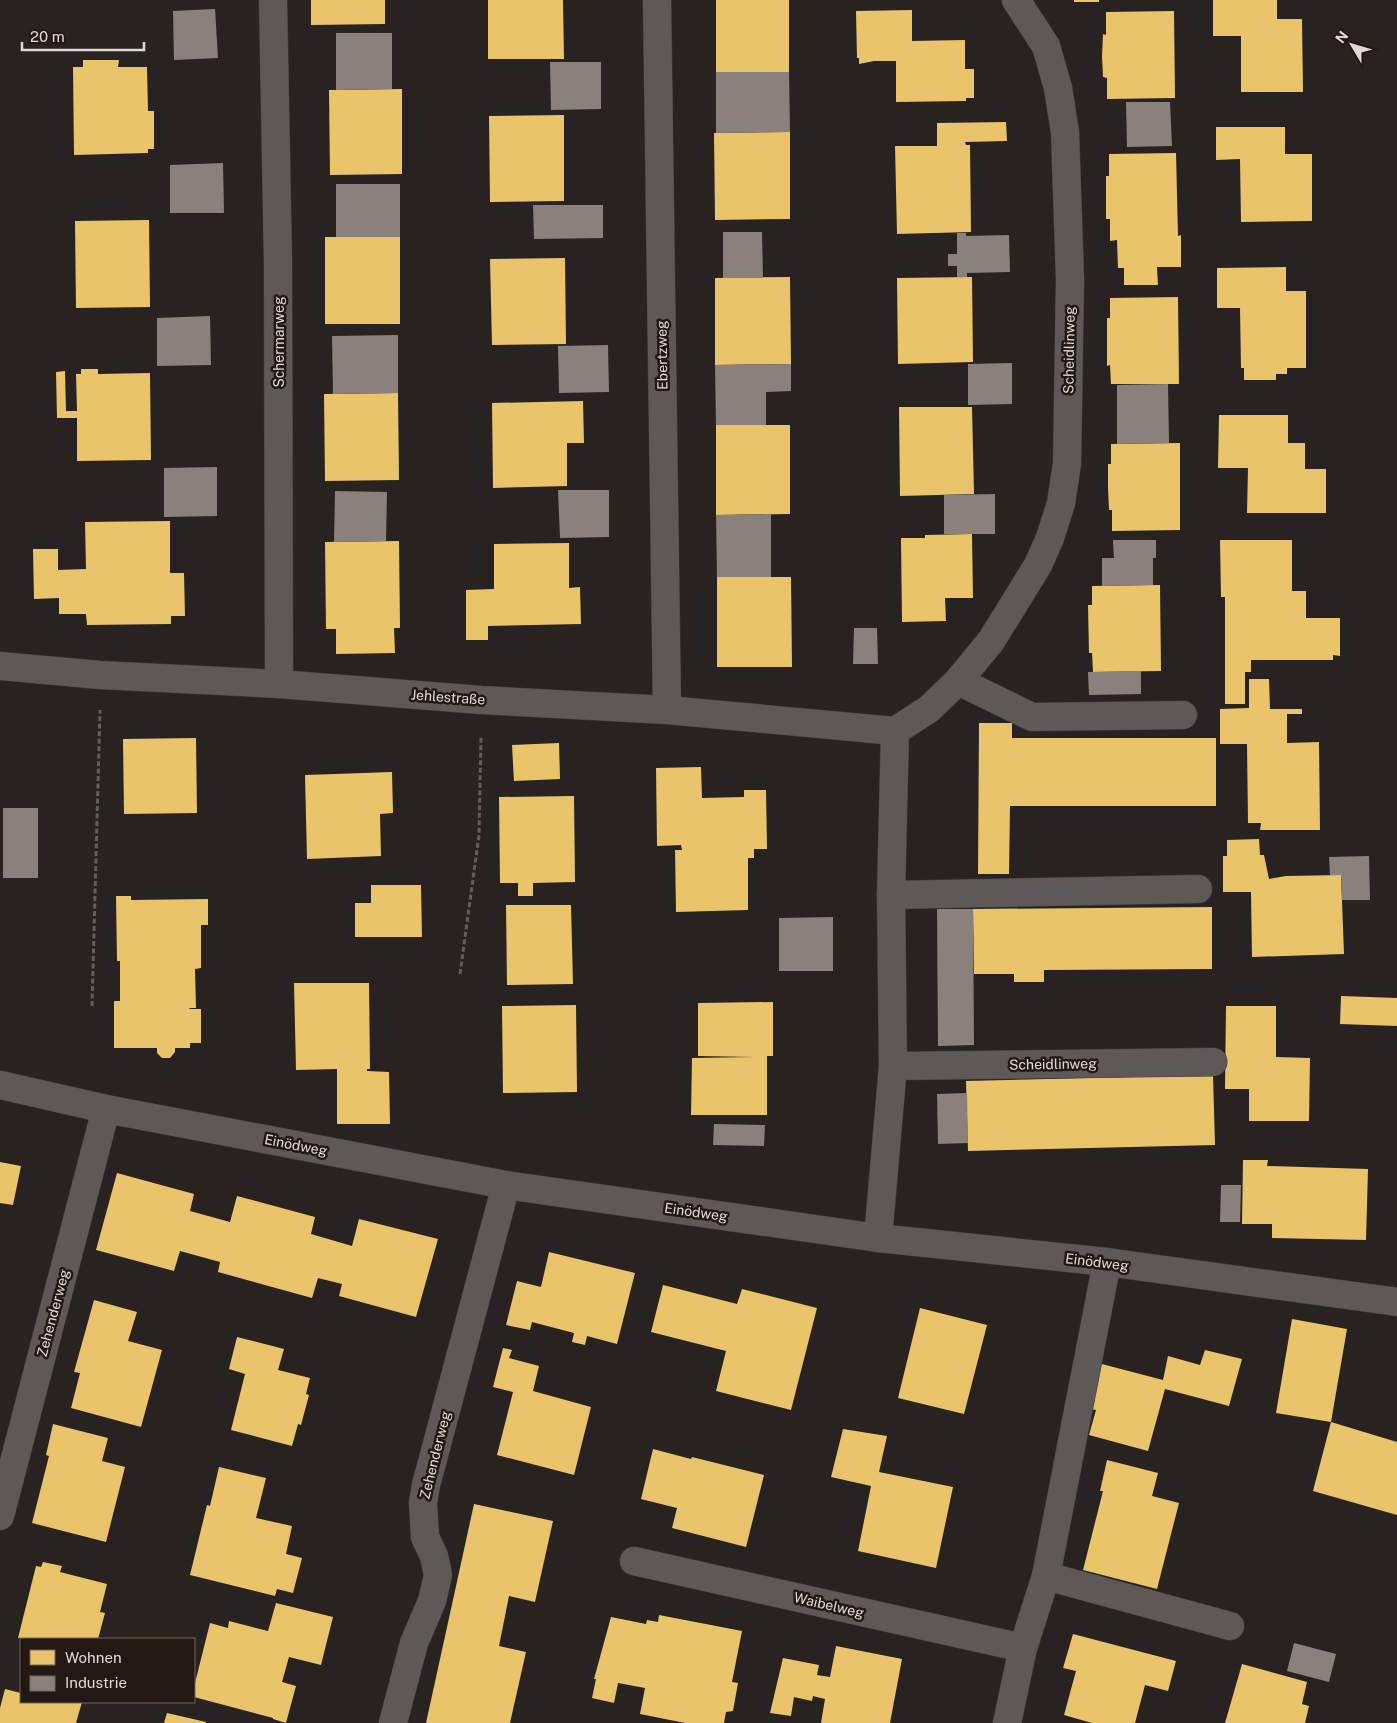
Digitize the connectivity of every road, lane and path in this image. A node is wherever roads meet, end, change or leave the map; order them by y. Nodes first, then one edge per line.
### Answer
1 (273, 0) edge
2 (658, 0) edge
3 (1016, 0) edge
4 (0, 666) edge
5 (100, 675) junction
6 (958, 681) junction
7 (279, 684) junction
8 (481, 700) junction
9 (667, 710) junction
10 (1183, 715) dead end
11 (895, 731) junction
12 (1198, 889) dead end
13 (891, 895) junction
14 (460, 974) dead end
15 (92, 1006) dead end
16 (1214, 1062) dead end
17 (893, 1066) junction
18 (0, 1085) edge
19 (106, 1109) junction
20 (506, 1184) junction
21 (878, 1238) junction
22 (1107, 1262) junction
23 (1397, 1302) edge
24 (0, 1516) edge
25 (634, 1561) dead end
26 (1046, 1576) junction
27 (1230, 1626) dead end
28 (1023, 1648) junction
29 (393, 1723) edge
30 (1008, 1723) edge

1 - 7 street, Schermarweg
2 - 9 street, Ebertzweg
3 - 6 street, Scheidlinweg
4 - 5 street, Jehlestraße
5 - 7 street, Jehlestraße
5 - 15 path
6 - 10 street
6 - 11 street, Scheidlinweg
7 - 8 street, Jehlestraße
8 - 9 street, Jehlestraße
8 - 14 path
9 - 11 street, Jehlestraße
11 - 13 street
12 - 13 street
13 - 17 street
16 - 17 street, Scheidlinweg
17 - 21 street
18 - 19 street, Einödweg
19 - 20 street, Einödweg
19 - 24 street, Zehenderweg
20 - 21 street, Einödweg
20 - 29 street, Zehenderweg
21 - 22 street, Einödweg
22 - 23 street, Einödweg
22 - 26 street
25 - 28 street, Waibelweg
26 - 27 street
26 - 28 street
28 - 30 street

